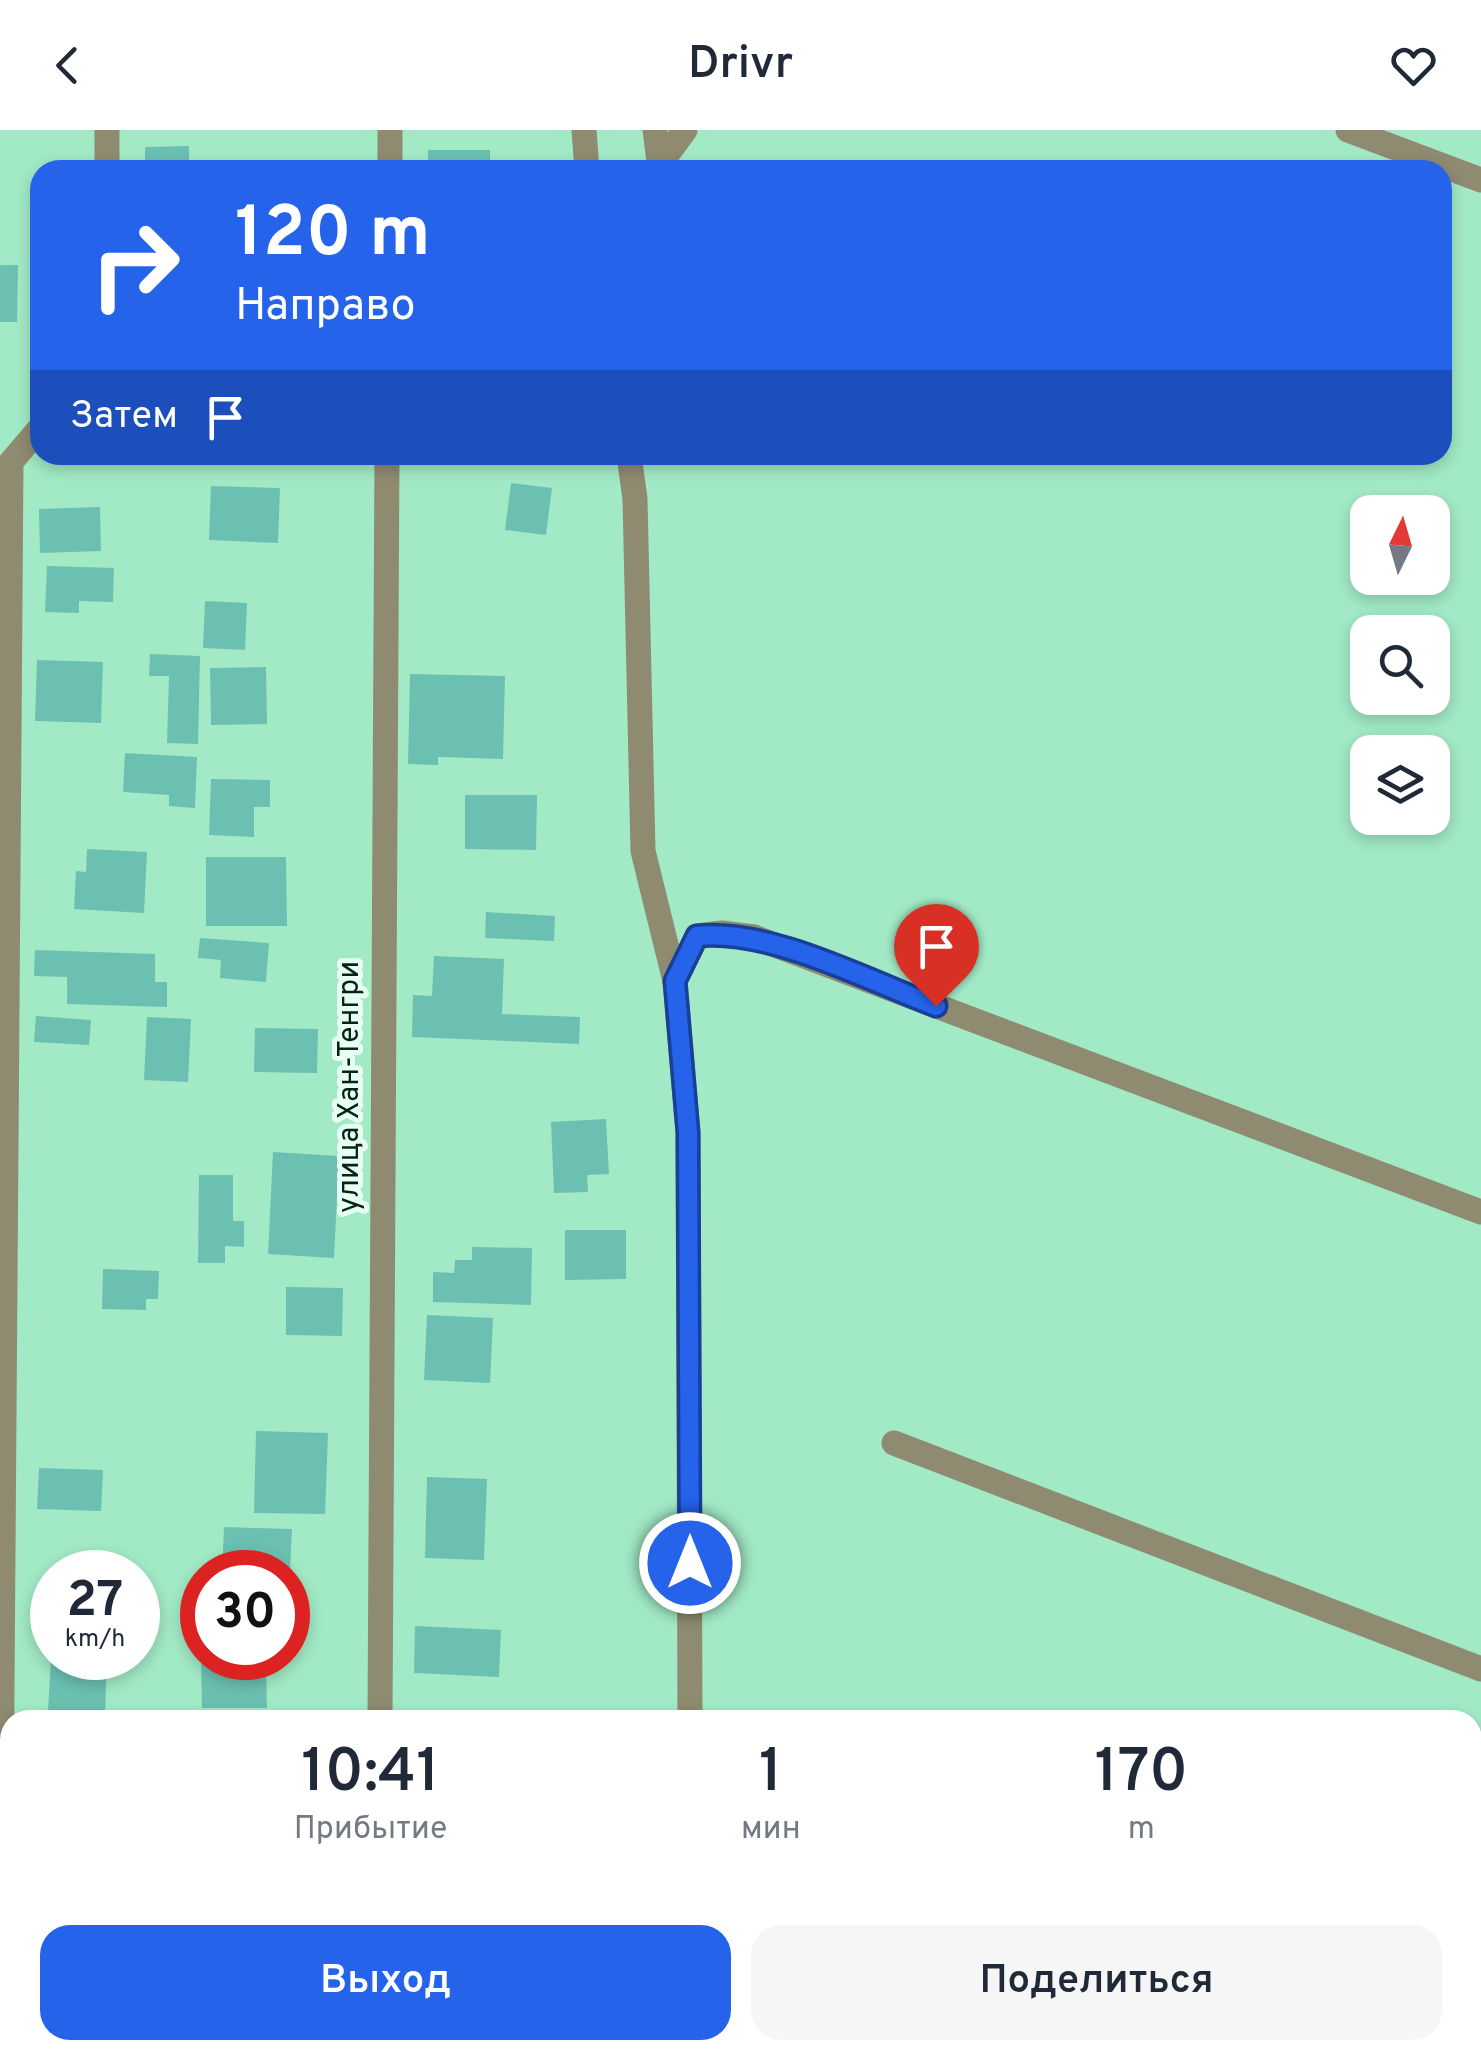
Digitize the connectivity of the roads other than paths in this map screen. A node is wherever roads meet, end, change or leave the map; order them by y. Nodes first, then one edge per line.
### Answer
1 (107, 130) edge
2 (390, 130) edge
3 (584, 130) edge
4 (654, 130) edge
5 (684, 130) edge
6 (1348, 130) edge
7 (107, 160) edge
8 (390, 160) edge
9 (586, 160) edge
10 (659, 160) edge
11 (665, 160) edge
12 (1428, 160) edge
13 (1452, 169) edge
14 (1481, 180) edge
15 (30, 440) edge
16 (387, 465) edge
17 (631, 465) edge
18 (638, 465) edge
19 (636, 499) junction
20 (675, 981) junction
21 (1481, 1212) edge
22 (894, 1443) dead end
23 (1481, 1669) edge
24 (2, 1710) edge
25 (380, 1710) edge
26 (690, 1710) edge

1 - 7 street
2 - 8 street
3 - 9 street
4 - 10 street
5 - 11 street
6 - 12 street
13 - 14 street
15 - 24 street
16 - 25 street, улица Хан-Тенгри
17 - 19 street
18 - 19 street
19 - 20 street
20 - 21 street
20 - 26 street
22 - 23 street

